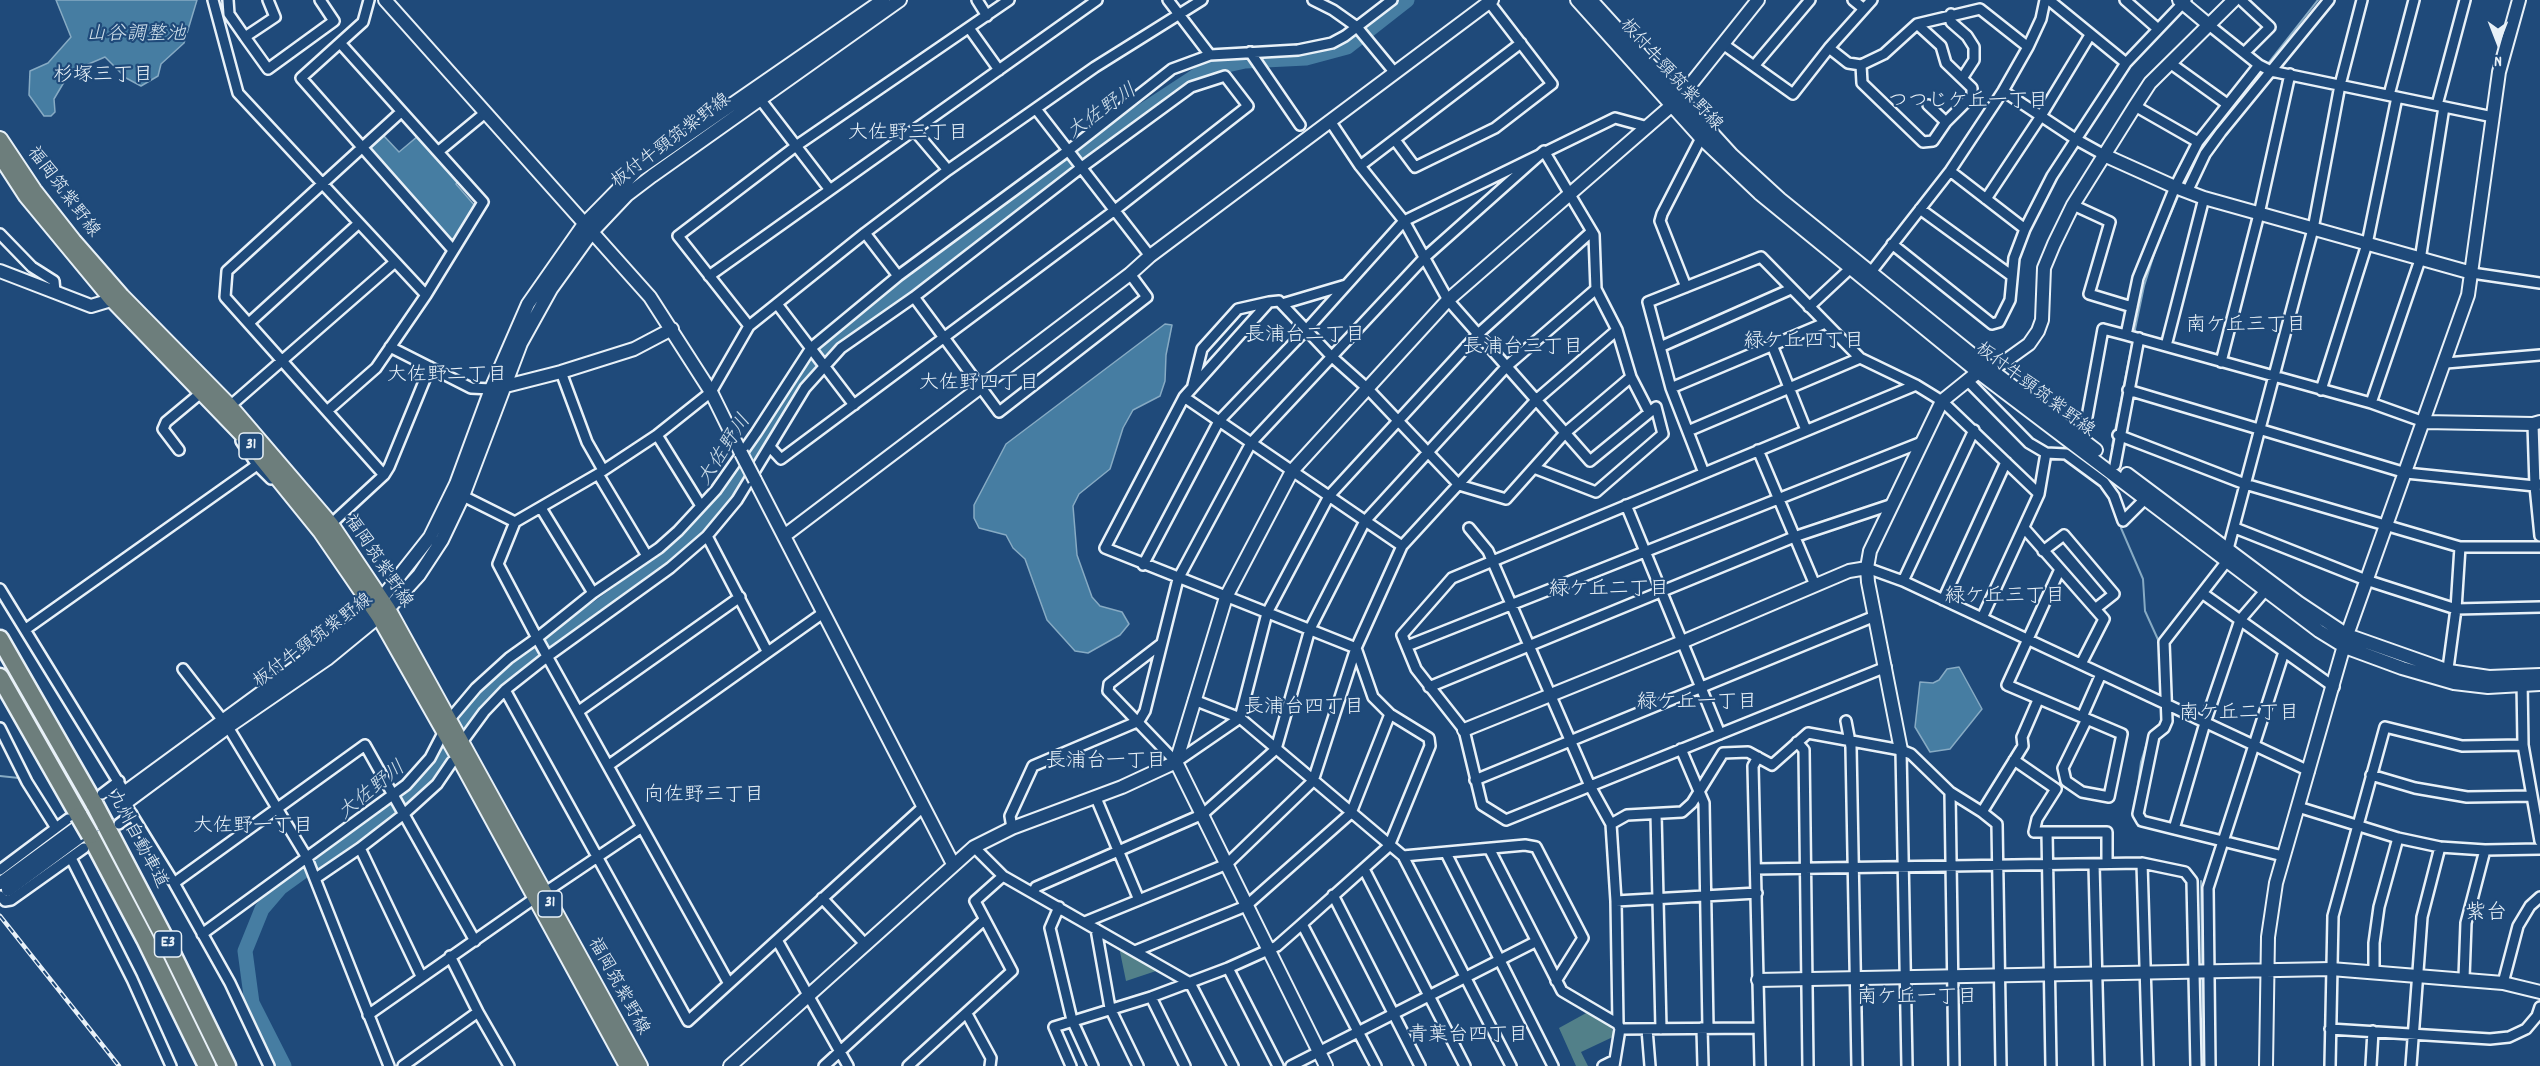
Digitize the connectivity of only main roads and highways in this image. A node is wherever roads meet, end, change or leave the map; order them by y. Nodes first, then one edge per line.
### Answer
1 (0, 138) edge
2 (0, 156) edge
3 (117, 298) junction
4 (380, 608) junction
5 (0, 639) edge
6 (0, 677) edge
7 (540, 896) junction
8 (207, 1066) edge
9 (227, 1066) edge
10 (627, 1066) edge
11 (640, 1066) edge

1 - 3 main road, 福岡筑紫野線 / 31
2 - 3 main road, 福岡筑紫野線 / 31
3 - 4 main road, 福岡筑紫野線 / 31
3 - 4 main road, 福岡筑紫野線 / 31
4 - 7 main road, 福岡筑紫野線 / 31
5 - 9 highway, 九州自動車道 / E3, bridge
6 - 8 highway, E3, bridge
7 - 10 main road, 福岡筑紫野線 / 31
7 - 11 main road, 福岡筑紫野線 / 31

